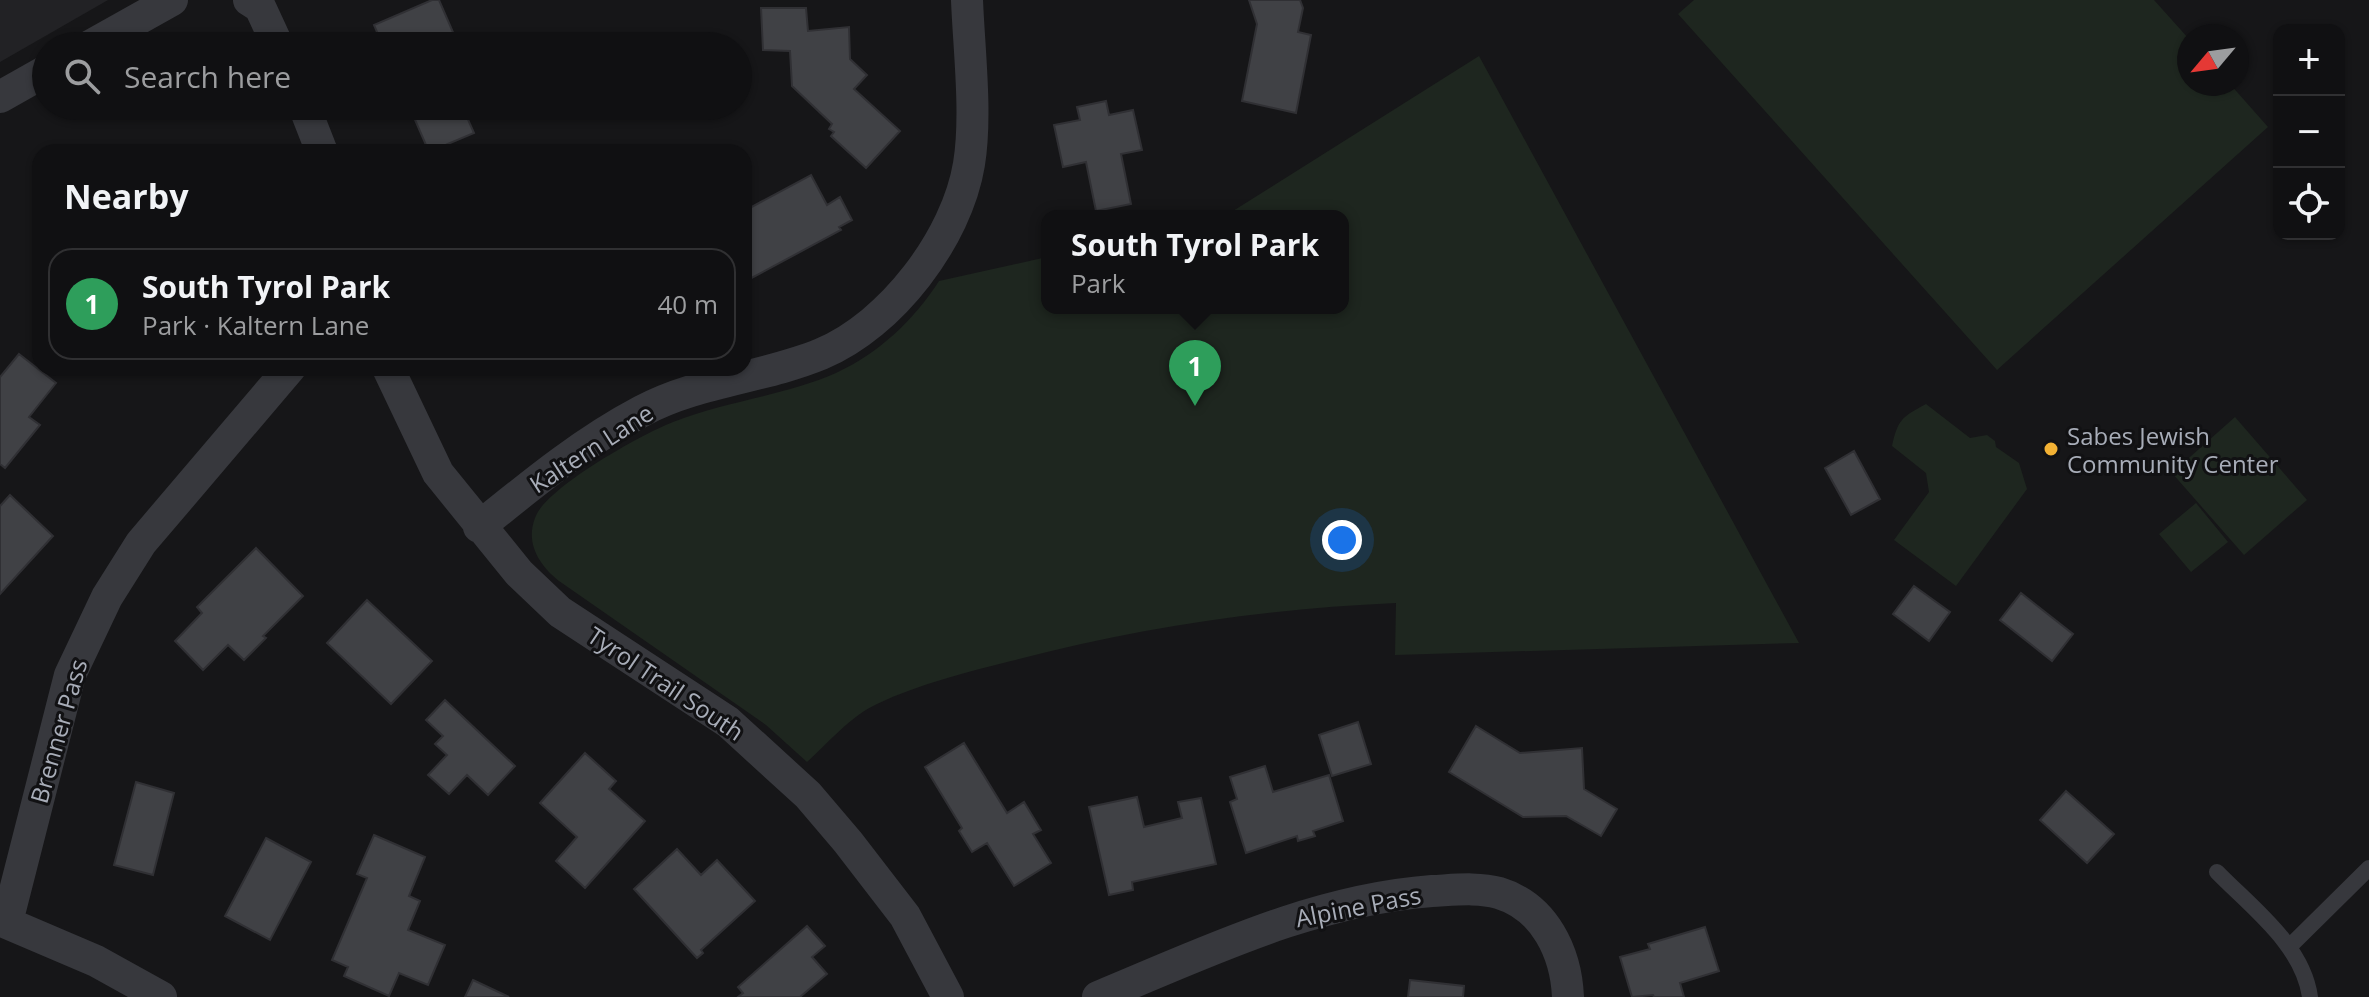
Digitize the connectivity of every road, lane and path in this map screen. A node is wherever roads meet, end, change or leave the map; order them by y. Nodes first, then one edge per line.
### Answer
1 (172, 0) edge
2 (249, 0) edge
3 (967, 0) edge
4 (115, 32) edge
5 (272, 32) edge
6 (32, 79) edge
7 (0, 97) edge
8 (309, 120) edge
9 (319, 144) edge
10 (283, 376) edge
11 (391, 376) edge
12 (479, 527) junction
13 (2369, 868) edge
14 (2217, 872) dead end
15 (4, 921) edge
16 (2289, 947) junction
17 (161, 997) edge
18 (948, 997) edge
19 (1098, 997) edge
20 (1568, 997) edge
21 (2310, 997) edge

1 - 4 street
2 - 5 street
3 - 12 street, Kaltern Lane
6 - 7 street
8 - 9 street
10 - 15 street, Brenner Pass
11 - 12 street, Tyrol Trail South
12 - 18 street, Tyrol Trail South
13 - 16 lane
14 - 16 lane
15 - 17 street
16 - 21 lane
19 - 20 street, Alpine Pass

